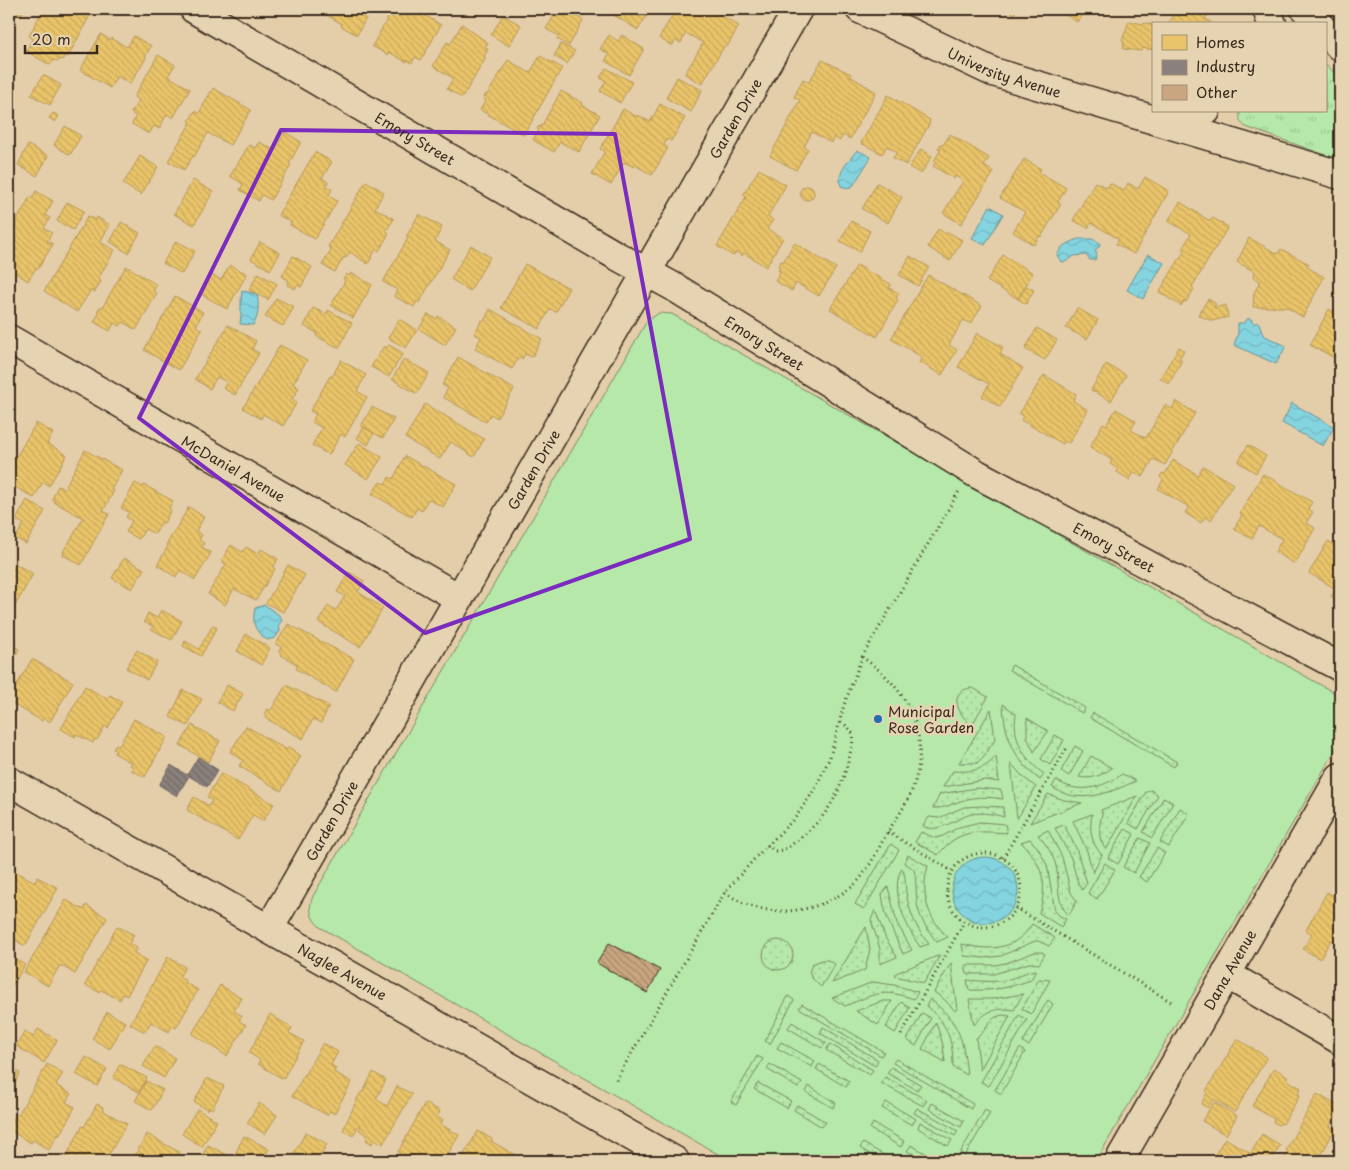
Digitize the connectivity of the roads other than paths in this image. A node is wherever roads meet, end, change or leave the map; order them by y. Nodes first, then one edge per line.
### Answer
1 (194, 9) edge
2 (798, 9) edge
3 (860, 9) edge
4 (1267, 9) edge
5 (1305, 9) edge
6 (1271, 22) edge
7 (1317, 22) edge
8 (1326, 32) edge
9 (1340, 47) edge
10 (1200, 112) edge
11 (1154, 119) junction
12 (1340, 175) edge
13 (646, 273) junction
14 (9, 339) edge
15 (459, 598) junction
16 (1340, 667) edge
17 (1340, 777) edge
18 (9, 781) edge
19 (269, 929) junction
20 (1226, 974) junction
21 (1340, 1040) edge
22 (660, 1158) edge
23 (1119, 1161) edge

1 - 13 street, Emory Street
2 - 13 street, Garden Drive
3 - 11 street, University Avenue
4 - 6 street
5 - 7 street
8 - 9 street
10 - 11 street, University Avenue
11 - 12 street, University Avenue
13 - 15 street, Garden Drive
13 - 16 street, Emory Street
14 - 15 street, McDaniel Avenue
15 - 19 street, Garden Drive
17 - 20 street, Dana Avenue
18 - 19 street, Naglee Avenue
19 - 22 street, Naglee Avenue
20 - 21 street
20 - 23 street, Dana Avenue

